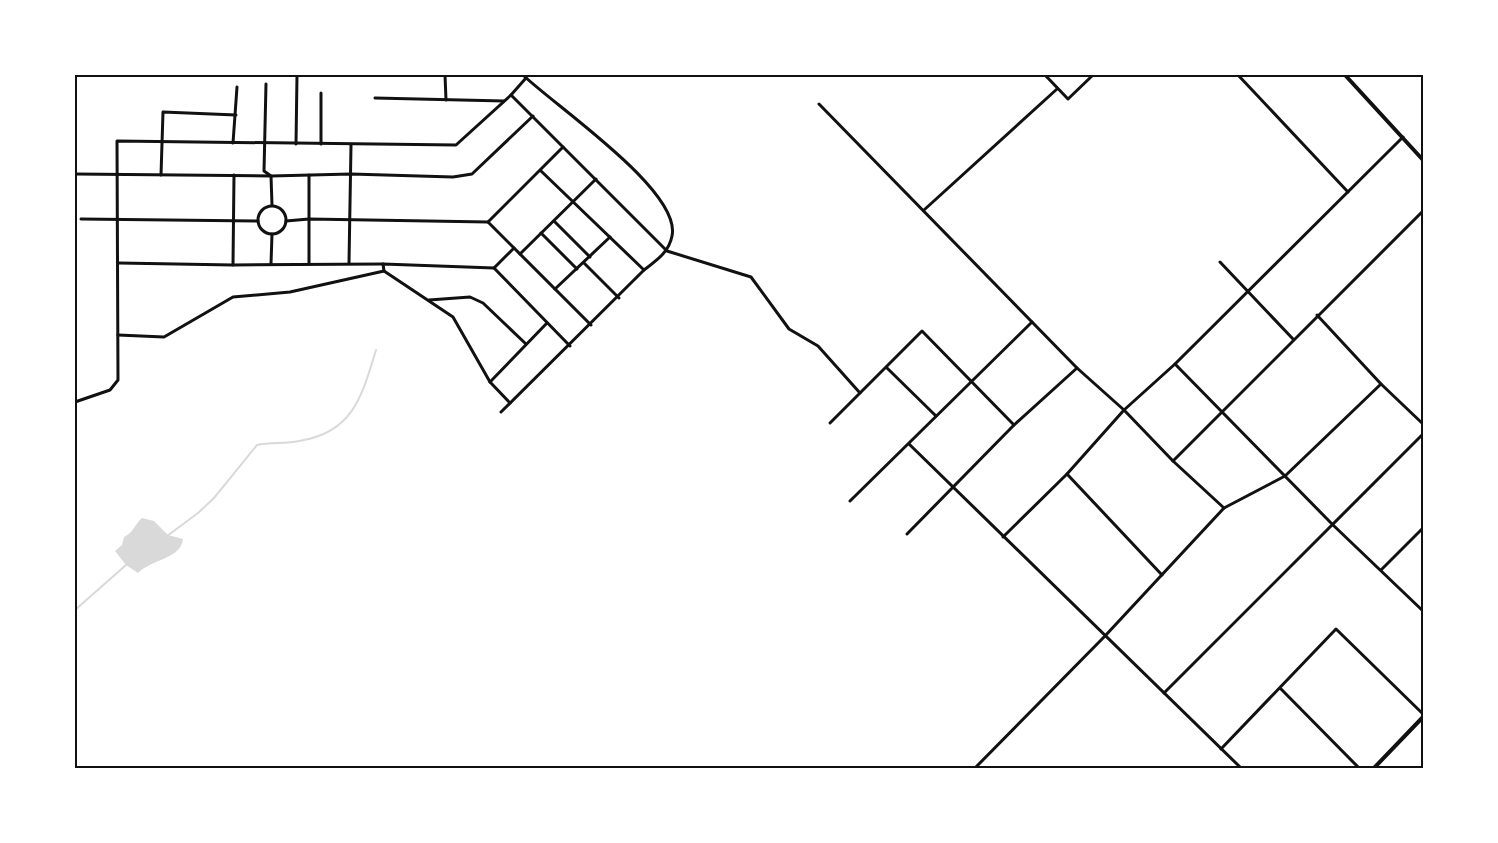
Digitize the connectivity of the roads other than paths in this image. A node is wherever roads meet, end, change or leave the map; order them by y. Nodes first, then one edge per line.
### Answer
1 (296, 75) edge
2 (445, 75) edge
3 (1045, 75) edge
4 (1093, 75) edge
5 (1238, 75) edge
6 (1345, 75) edge
7 (525, 76) edge
8 (266, 84) dead end
9 (237, 87) dead end
10 (1057, 89) junction
11 (321, 93) dead end
12 (511, 95) junction
13 (375, 98) dead end
14 (446, 100) junction
15 (504, 101) junction
16 (819, 104) dead end
17 (236, 115) junction
18 (533, 116) junction
19 (1403, 137) junction
20 (161, 143) junction
21 (233, 143) junction
22 (264, 143) junction
23 (296, 144) junction
24 (321, 144) junction
25 (351, 145) junction
26 (563, 146) junction
27 (1423, 160) edge
28 (541, 171) junction
29 (75, 174) edge
30 (118, 174) junction
31 (351, 174) junction
32 (161, 175) junction
33 (234, 175) junction
34 (309, 175) junction
35 (271, 176) junction
36 (596, 179) junction
37 (1348, 192) junction
38 (574, 202) junction
39 (272, 205) junction
40 (924, 210) junction
41 (1423, 211) edge
42 (81, 219) dead end
43 (309, 219) junction
44 (118, 220) junction
45 (233, 220) junction
46 (350, 220) junction
47 (258, 221) junction
48 (286, 221) junction
49 (554, 221) junction
50 (488, 222) junction
51 (272, 234) junction
52 (541, 234) junction
53 (610, 237) junction
54 (514, 248) junction
55 (667, 251) junction
56 (520, 254) junction
57 (590, 258) junction
58 (119, 262) junction
59 (1220, 262) dead end
60 (349, 263) junction
61 (584, 263) junction
62 (271, 264) junction
63 (309, 264) junction
64 (383, 264) junction
65 (233, 265) junction
66 (494, 268) junction
67 (576, 269) junction
68 (644, 270) junction
69 (384, 271) junction
70 (555, 289) junction
71 (1248, 290) junction
72 (619, 298) junction
73 (428, 300) junction
74 (1318, 315) junction
75 (1032, 322) junction
76 (547, 323) junction
77 (592, 325) junction
78 (118, 335) junction
79 (1293, 339) junction
80 (526, 344) junction
81 (570, 346) junction
82 (1174, 364) junction
83 (887, 368) junction
84 (1077, 368) junction
85 (971, 381) junction
86 (490, 382) junction
87 (1381, 384) junction
88 (860, 393) junction
89 (75, 402) edge
90 (510, 404) junction
91 (1124, 410) junction
92 (1221, 410) junction
93 (501, 412) dead end
94 (936, 416) junction
95 (830, 424) dead end
96 (1014, 424) junction
97 (1423, 424) edge
98 (1423, 434) edge
99 (909, 444) junction
100 (1173, 461) junction
101 (1067, 474) junction
102 (1285, 476) junction
103 (953, 488) junction
104 (850, 500) dead end
105 (1224, 508) junction
106 (1333, 526) junction
107 (1423, 528) edge
108 (907, 534) dead end
109 (1003, 537) junction
110 (1381, 570) junction
111 (1162, 575) junction
112 (1423, 611) edge
113 (1105, 636) junction
114 (1281, 689) junction
115 (1164, 693) junction
116 (1423, 714) edge
117 (1423, 717) edge
118 (1221, 749) junction
119 (975, 768) edge
120 (1241, 768) edge
121 (1359, 768) edge
122 (1374, 768) edge

1 - 23 street
2 - 14 street
3 - 10 street
4 - 10 street
5 - 37 street
6 - 19 street
7 - 12 street
7 - 55 street
8 - 22 street
9 - 17 street
10 - 40 street
11 - 24 street
12 - 15 street
12 - 18 street
13 - 14 street
14 - 15 street
15 - 25 street
16 - 40 street
17 - 20 street
17 - 21 street
18 - 26 street
18 - 31 street
19 - 27 street
19 - 37 street
20 - 21 street
20 - 30 street
20 - 32 street
21 - 22 street
22 - 23 street
22 - 35 street
23 - 24 street
24 - 25 street
25 - 31 street
26 - 28 street
26 - 36 street
28 - 38 street
28 - 50 street
29 - 30 street
30 - 32 street
30 - 44 street
31 - 34 street
31 - 46 street
32 - 33 street
33 - 35 street
33 - 45 street
34 - 35 street
34 - 43 street
35 - 39 street
36 - 38 street
36 - 55 street
37 - 71 street
38 - 49 street
38 - 53 street
39 - 47 street
39 - 48 street
40 - 75 street
41 - 74 street
42 - 44 street
43 - 46 street
43 - 48 street
43 - 63 street
44 - 45 street
44 - 58 street
45 - 47 street
45 - 65 street
46 - 50 street
46 - 60 street
47 - 51 street
48 - 51 street
49 - 52 street
49 - 57 street
50 - 54 street
51 - 62 street
52 - 56 street
52 - 67 street
53 - 57 street
53 - 68 street
54 - 56 street
54 - 66 street
55 - 68 street
55 - 88 street
56 - 70 street
57 - 61 street
58 - 65 street
58 - 78 street
59 - 71 street
60 - 63 street
60 - 64 street
61 - 67 street
61 - 72 street
62 - 63 street
62 - 65 street
64 - 66 street
64 - 69 street
66 - 76 street
67 - 70 street
68 - 72 street
69 - 73 street
69 - 78 street
70 - 77 street
71 - 79 street
71 - 82 street
72 - 77 street
73 - 80 street
73 - 86 street
74 - 79 street
74 - 87 street
75 - 84 street
75 - 85 street
76 - 80 street
76 - 81 street
77 - 81 street
78 - 89 street
79 - 92 street
80 - 86 street
81 - 90 street
82 - 91 street
82 - 92 street
83 - 85 street
83 - 88 street
83 - 94 street
84 - 91 street
84 - 96 street
85 - 94 street
85 - 96 street
86 - 90 street
87 - 97 street
87 - 102 street
88 - 95 street
90 - 93 street
91 - 100 street
91 - 101 street
92 - 100 street
92 - 102 street
94 - 99 street
96 - 103 street
98 - 106 street
99 - 103 street
99 - 104 street
100 - 105 street
101 - 109 street
101 - 111 street
102 - 105 street
102 - 106 street
103 - 108 street
103 - 109 street
105 - 111 street
106 - 110 street
106 - 115 street
107 - 110 street
109 - 113 street
110 - 112 street
111 - 113 street
113 - 115 street
113 - 119 street
114 - 116 street
114 - 118 street
114 - 121 street
115 - 118 street
117 - 122 street
118 - 120 street

